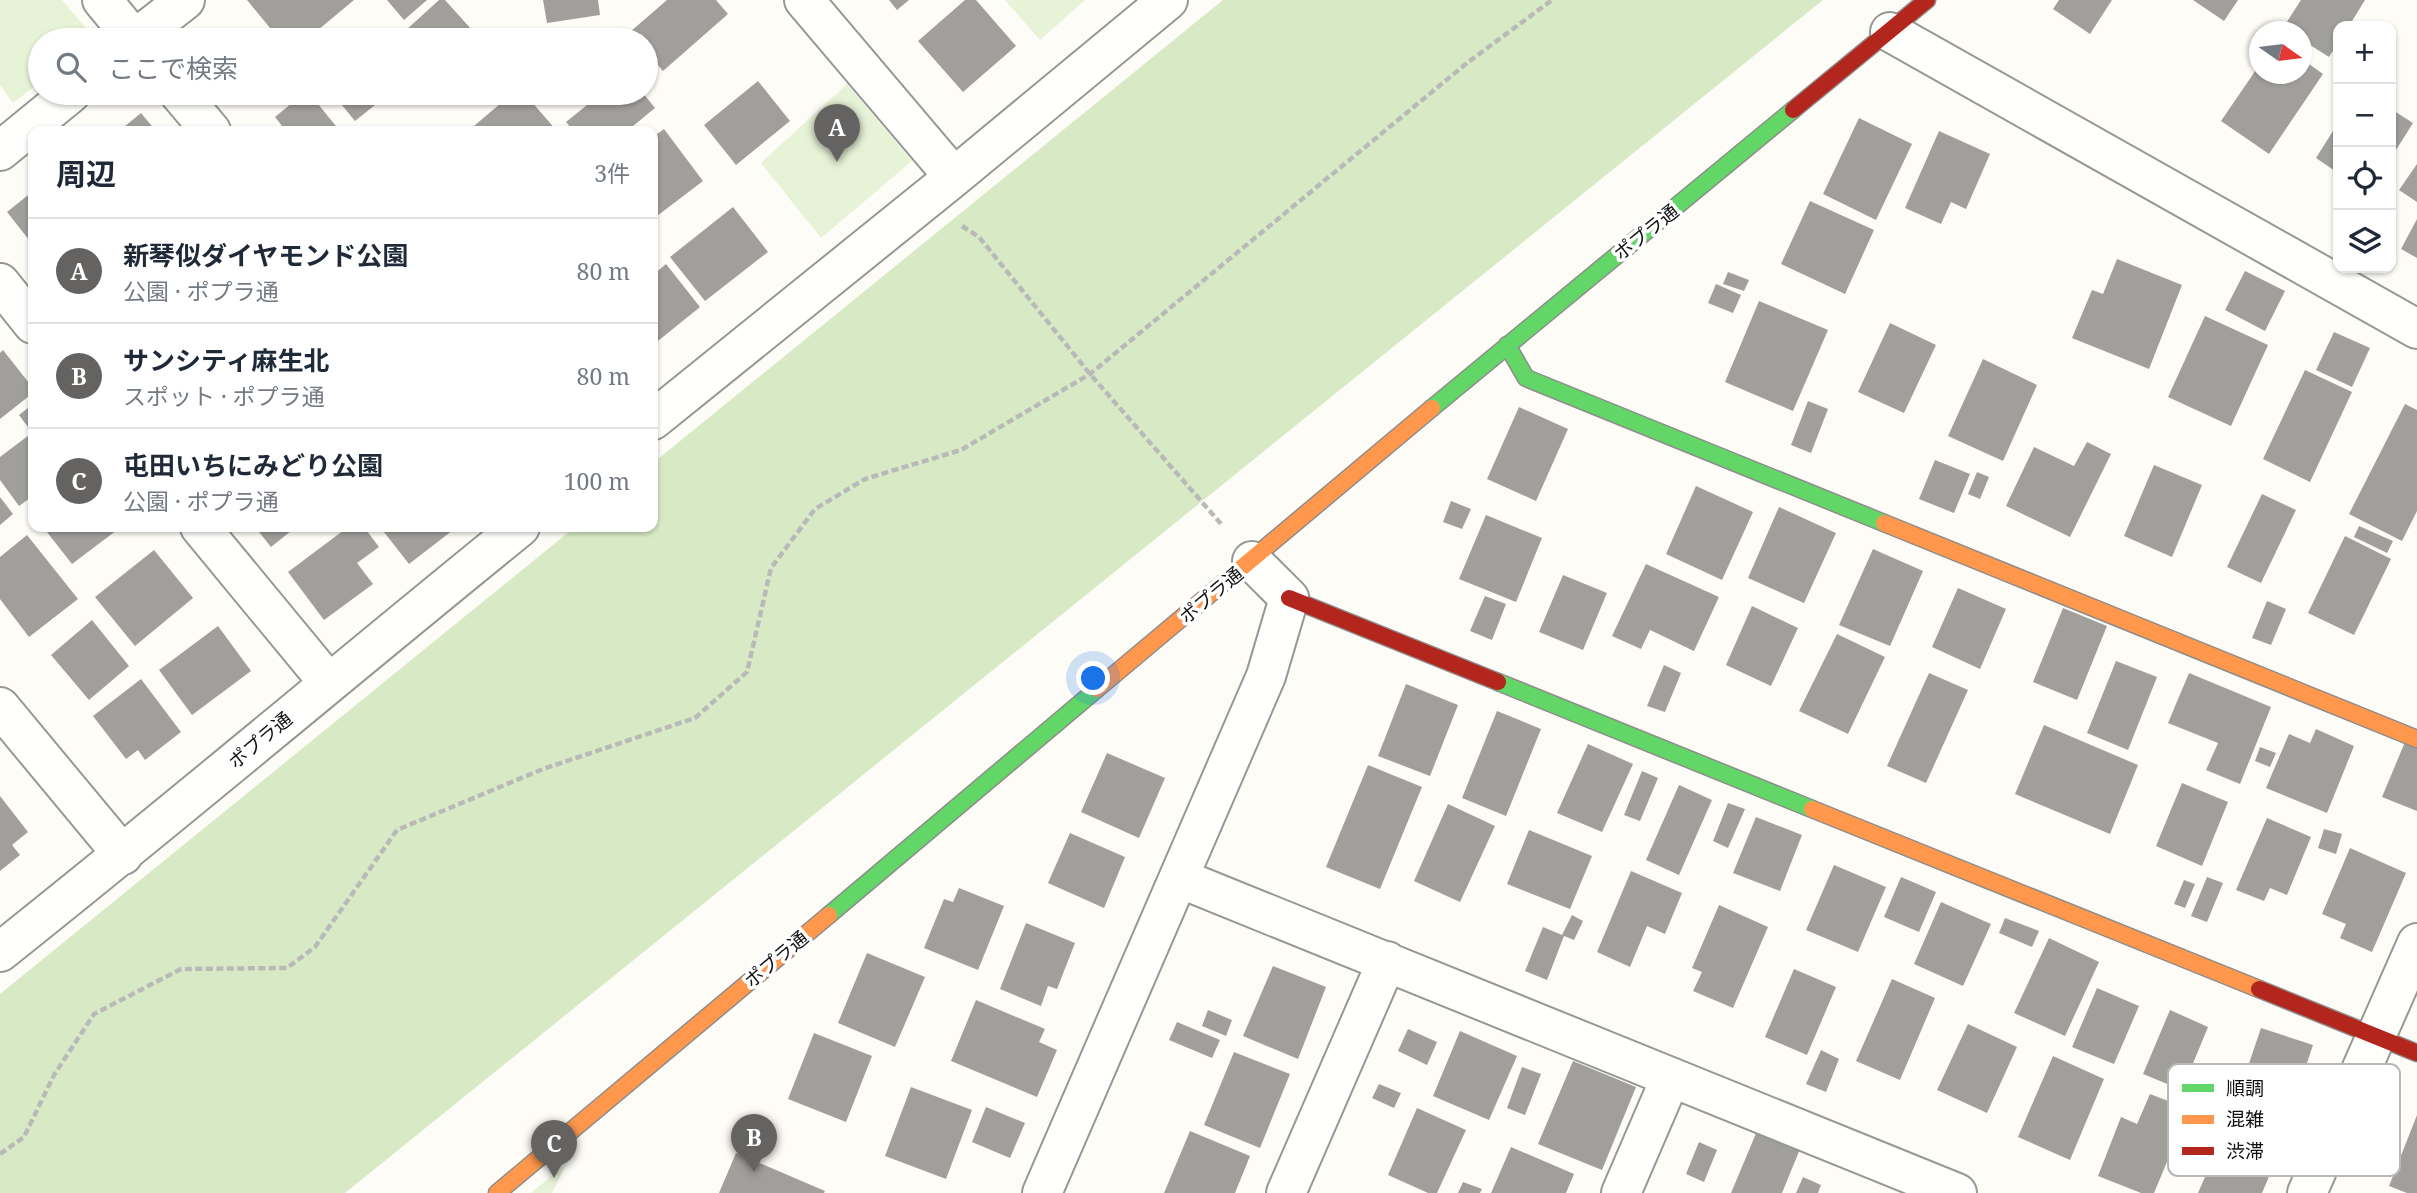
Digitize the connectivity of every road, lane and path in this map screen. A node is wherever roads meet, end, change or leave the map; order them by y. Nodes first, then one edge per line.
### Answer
1 (102, 0) edge
2 (185, 0) edge
3 (804, 0) edge
4 (1552, 0) edge
5 (1927, 0) edge
6 (1161, 2) edge
7 (125, 28) edge
8 (150, 28) edge
9 (1891, 32) junction
10 (56, 105) edge
11 (189, 105) edge
12 (31, 126) edge
13 (207, 126) edge
14 (28, 128) edge
15 (0, 151) edge
16 (954, 177) junction
17 (922, 203) junction
18 (0, 283) edge
19 (28, 318) edge
20 (2417, 329) edge
21 (1507, 345) junction
22 (1090, 374) junction
23 (658, 416) edge
24 (204, 532) edge
25 (514, 532) edge
26 (1252, 561) junction
27 (1289, 598) junction
28 (328, 682) junction
29 (0, 707) edge
30 (2417, 739) edge
31 (122, 855) junction
32 (1178, 878) junction
33 (2417, 943) edge
34 (0, 952) edge
35 (1387, 961) junction
36 (2377, 1036) junction
37 (2417, 1053) edge
38 (2364, 1064) edge
39 (1671, 1077) junction
40 (0, 1154) edge
41 (2314, 1176) edge
42 (497, 1193) edge
43 (1042, 1193) edge
44 (1286, 1193) edge
45 (1621, 1193) edge
46 (1957, 1193) edge
47 (2306, 1193) edge

1 - 7 street
2 - 8 street
3 - 16 street
4 - 22 path
5 - 9 street, ポプラ通
6 - 16 street
9 - 20 street
9 - 21 street, ポプラ通
10 - 12 street
11 - 13 street
14 - 15 street
16 - 17 street
17 - 22 path
17 - 23 street
18 - 19 street
21 - 26 street, ポプラ通
21 - 30 street
22 - 26 path
22 - 40 path
24 - 28 street
25 - 28 street, ポプラ通
26 - 27 street
26 - 42 street, ポプラ通
27 - 32 street
27 - 36 street
28 - 31 street, ポプラ通
29 - 31 street
31 - 34 street, ポプラ通
32 - 35 street
32 - 43 street
33 - 36 street
35 - 39 street
35 - 44 street
36 - 37 street
36 - 38 street
39 - 45 street
39 - 46 street
41 - 47 street

